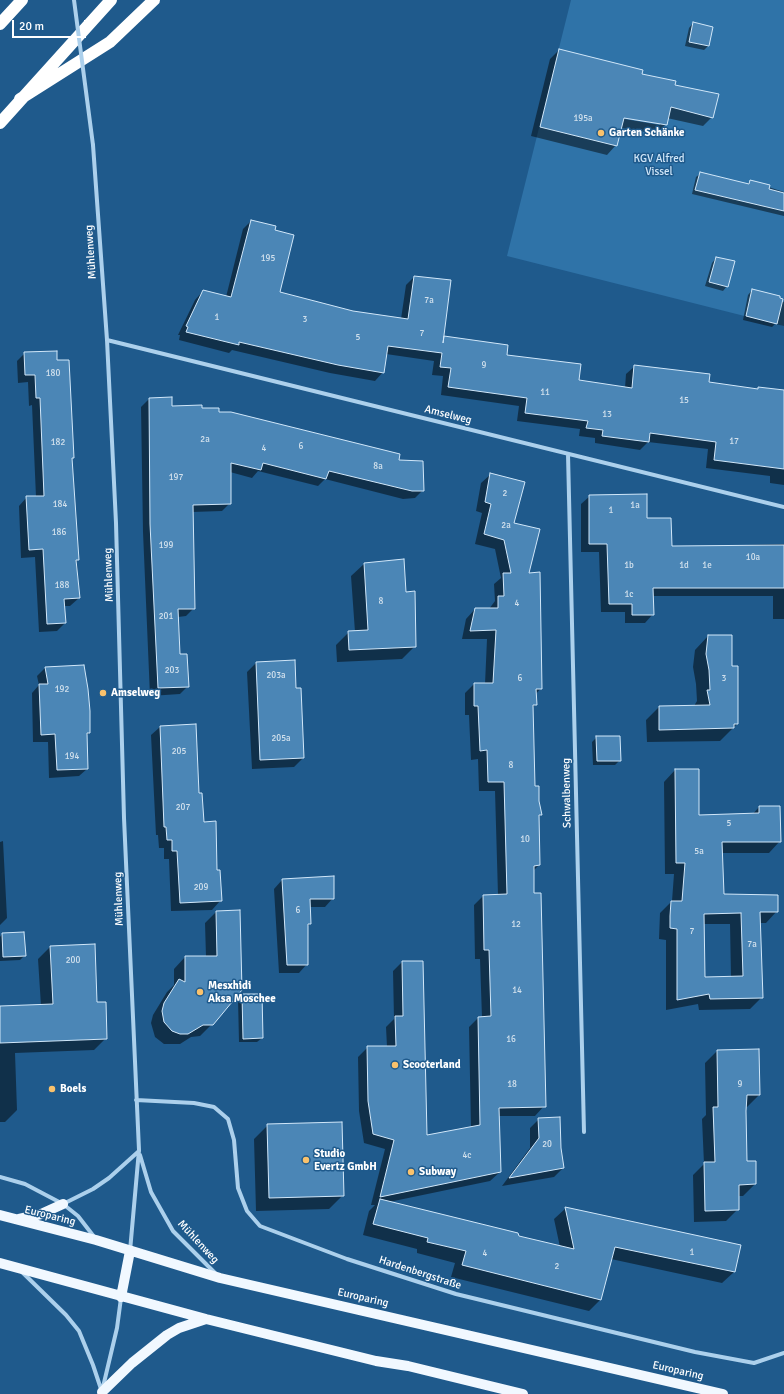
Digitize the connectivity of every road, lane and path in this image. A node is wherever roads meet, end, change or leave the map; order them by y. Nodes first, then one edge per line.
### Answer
1 (22, 0) edge
2 (74, 0) edge
3 (111, 0) edge
4 (154, 0) edge
5 (0, 24) edge
6 (20, 99) junction
7 (0, 123) edge
8 (107, 340) junction
9 (568, 454) junction
10 (784, 507) edge
11 (136, 1100) junction
12 (584, 1132) dead end
13 (139, 1150) junction
14 (0, 1177) edge
15 (62, 1204) junction
16 (0, 1215) edge
17 (17, 1220) junction
18 (96, 1240) junction
19 (130, 1251) junction
20 (0, 1263) edge
21 (17, 1268) junction
22 (220, 1278) junction
23 (122, 1298) junction
24 (206, 1319) junction
25 (784, 1353) edge
26 (102, 1393) edge
27 (523, 1394) edge
28 (723, 1394) edge

1 - 5 highway
2 - 8 street, Mühlenweg, bridge
3 - 6 highway
4 - 6 highway
6 - 7 highway
8 - 9 street, Amselweg
8 - 11 street, Mühlenweg
9 - 10 street, Amselweg
9 - 12 street, Schwalbenweg
11 - 13 street, Mühlenweg
11 - 25 street, Hardenbergstraße
13 - 15 street
13 - 19 street, Mühlenweg
13 - 22 street, Mühlenweg
14 - 15 street
15 - 17 main road
15 - 18 street
16 - 17 main road, Europaring
17 - 18 main road, Europaring
18 - 19 main road, Europaring
19 - 22 main road, Europaring
19 - 23 main road
20 - 21 main road
21 - 23 main road
21 - 26 street
22 - 28 main road, Europaring
23 - 24 main road
23 - 26 street
24 - 26 main road
24 - 27 main road

